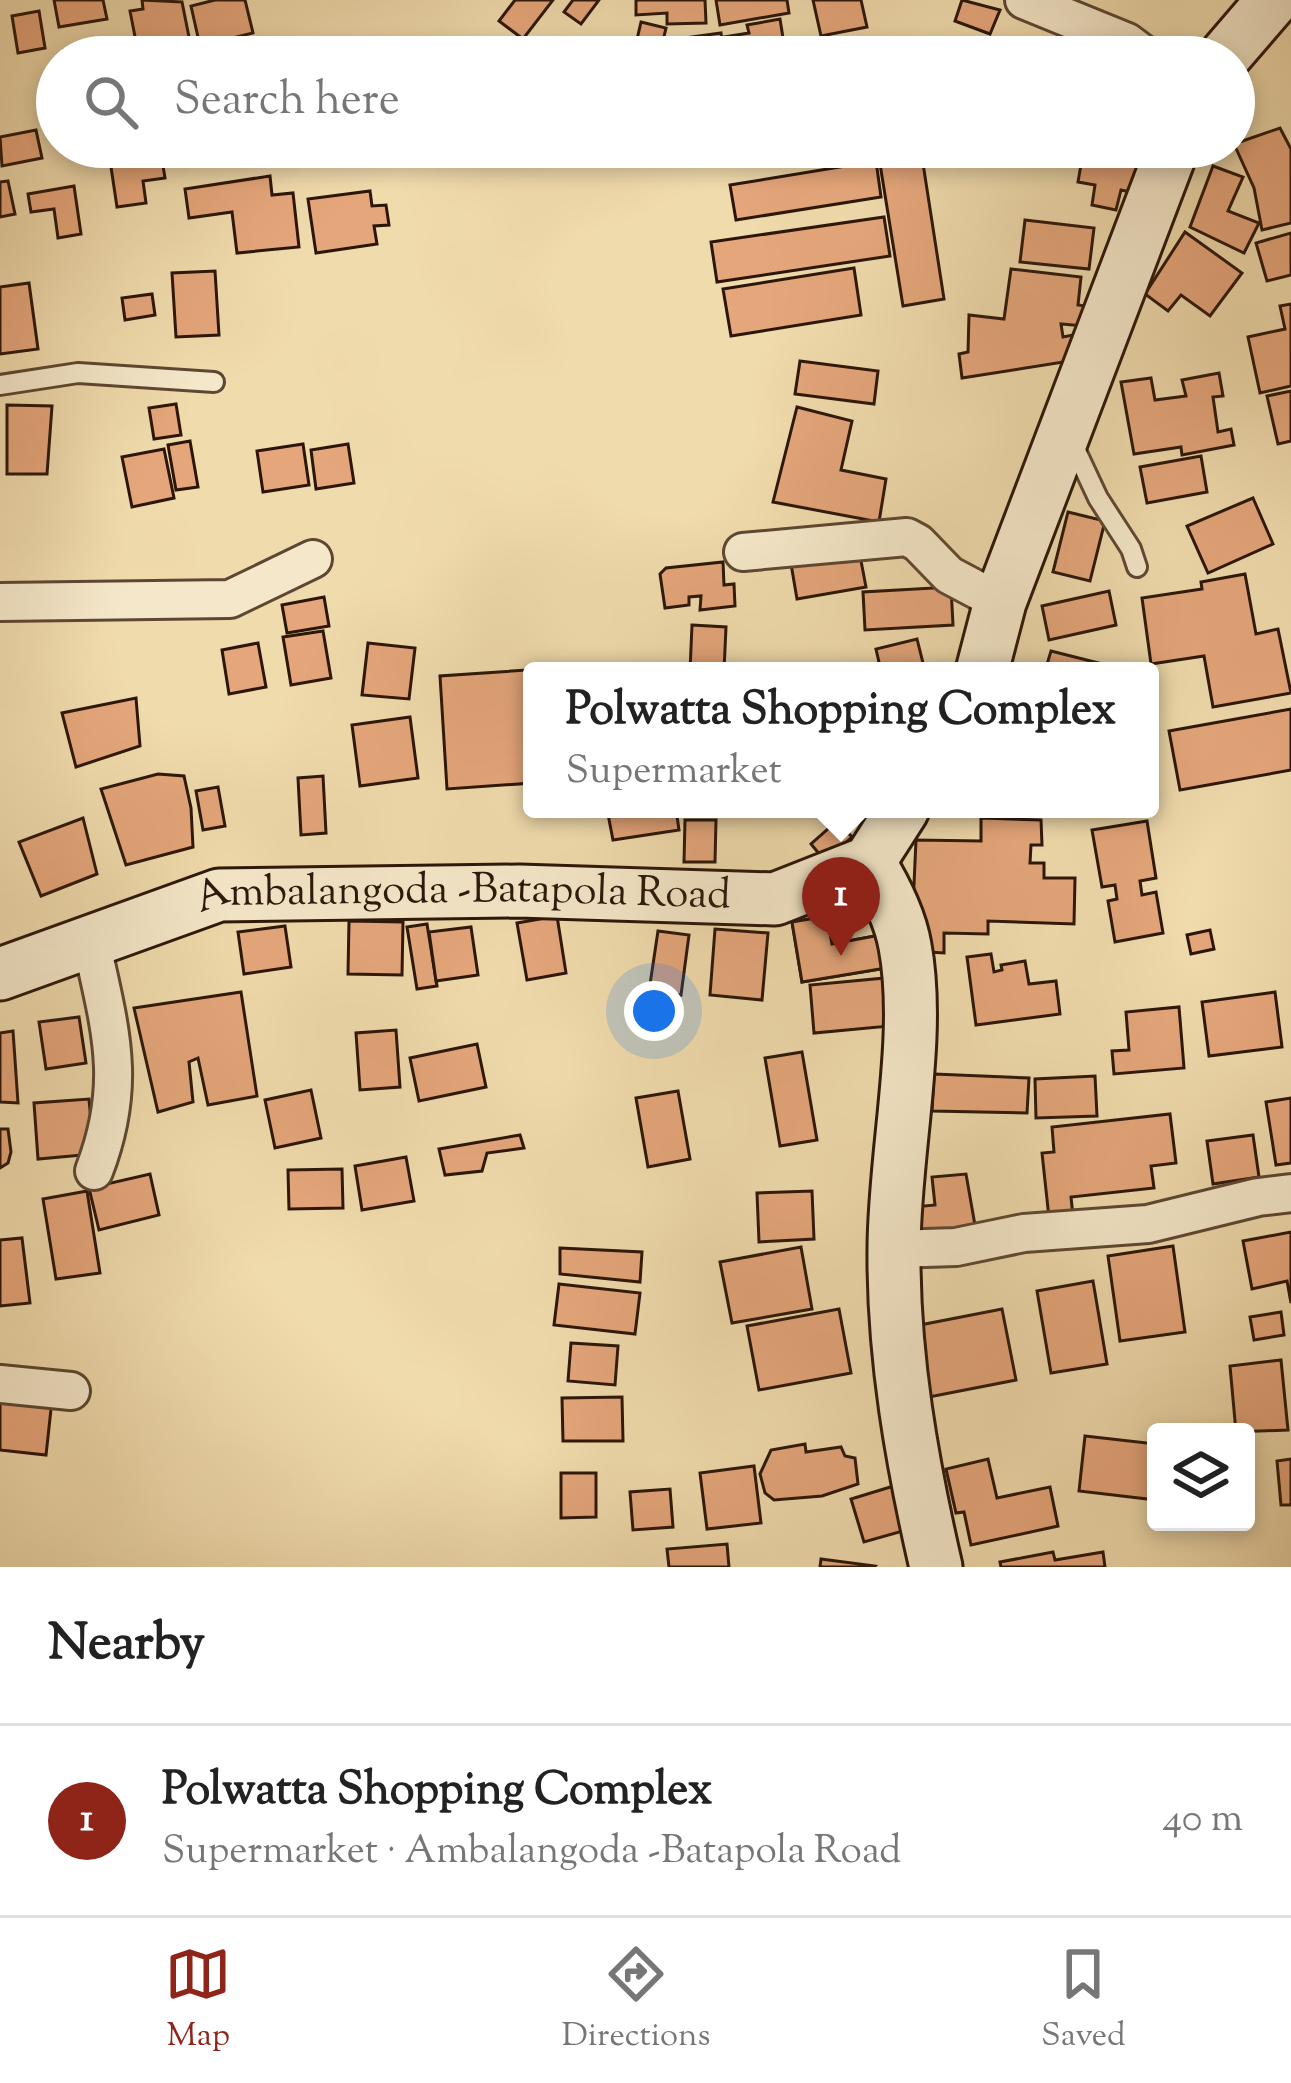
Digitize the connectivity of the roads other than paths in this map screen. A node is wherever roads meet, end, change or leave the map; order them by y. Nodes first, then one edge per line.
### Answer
1 (1024, 0) edge
2 (1273, 0) edge
3 (1112, 36) edge
4 (1242, 36) edge
5 (1165, 168) edge
6 (214, 382) dead end
7 (0, 385) edge
8 (1066, 429) junction
9 (743, 552) dead end
10 (313, 559) dead end
11 (1137, 567) dead end
12 (0, 602) edge
13 (1000, 602) junction
14 (984, 662) edge
15 (897, 818) edge
16 (869, 862) junction
17 (91, 941) junction
18 (0, 974) edge
19 (94, 1171) dead end
20 (1291, 1193) edge
21 (894, 1249) junction
22 (0, 1384) edge
23 (70, 1391) dead end
24 (936, 1567) edge

1 - 3 street
2 - 4 main road
5 - 8 main road
6 - 7 lane
8 - 11 lane
8 - 13 main road
9 - 13 street
10 - 12 street
13 - 14 main road
15 - 16 main road
16 - 17 main road, Ambalangoda -Batapola Road
16 - 21 main road
17 - 18 main road, Ambalangoda -Batapola Road
17 - 19 street
20 - 21 street
21 - 24 main road
22 - 23 street

